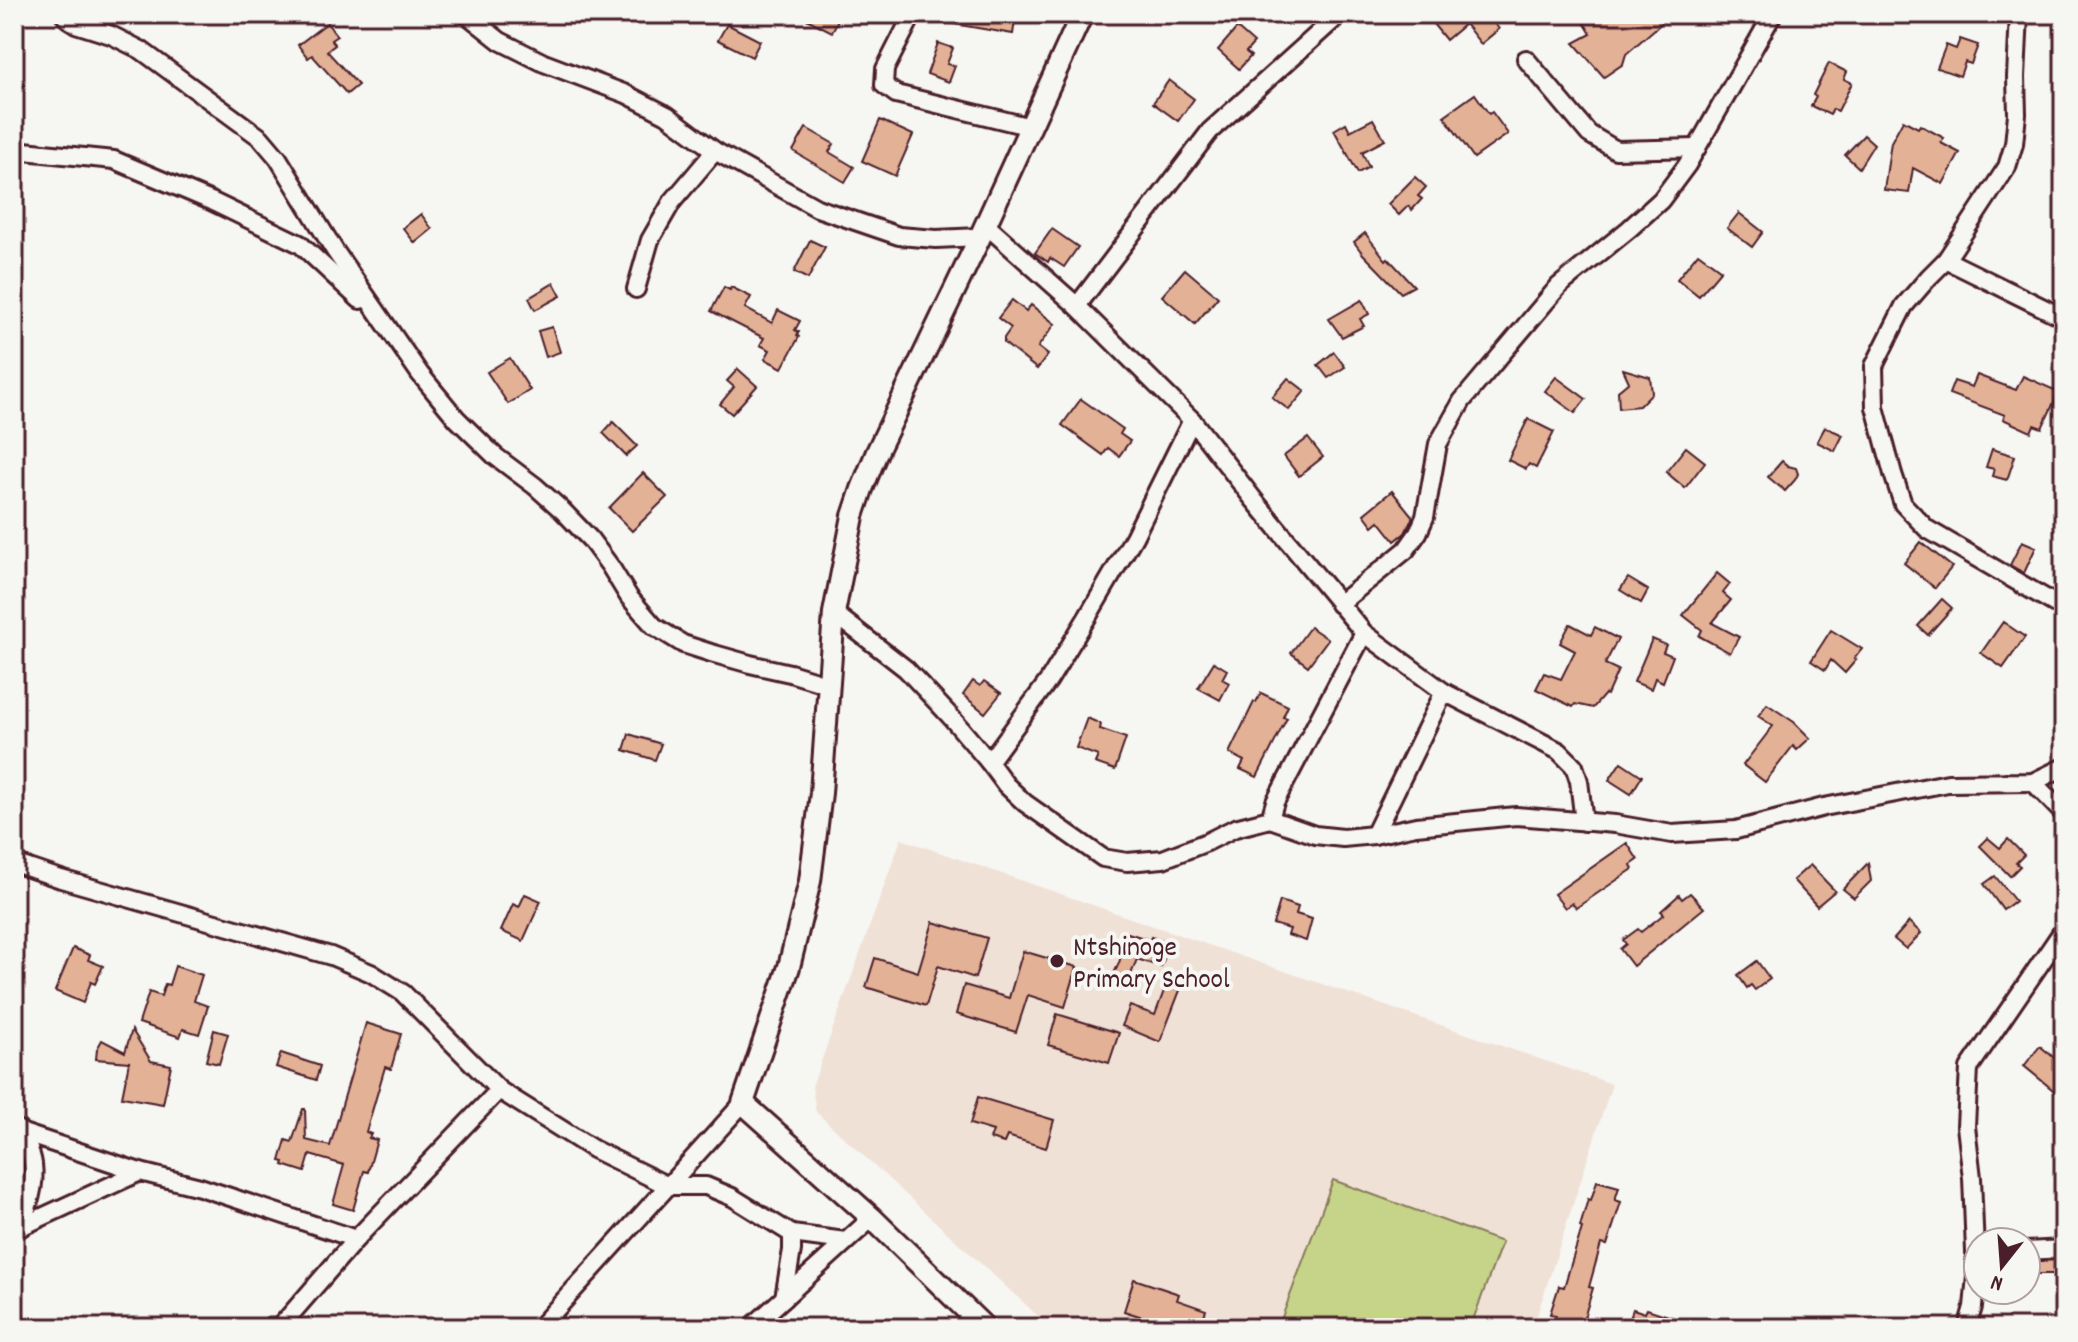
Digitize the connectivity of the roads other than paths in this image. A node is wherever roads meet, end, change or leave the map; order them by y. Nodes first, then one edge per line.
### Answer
1 (64, 14) edge
2 (466, 14) edge
3 (913, 14) edge
4 (1082, 14) edge
5 (1340, 14) edge
6 (1773, 14) edge
7 (2019, 14) edge
8 (1526, 59) dead end
9 (1031, 127) junction
10 (1697, 148) junction
11 (14, 150) edge
12 (715, 151) junction
13 (983, 231) junction
14 (1946, 260) junction
15 (636, 289) dead end
16 (1077, 306) junction
17 (2064, 318) edge
18 (384, 323) junction
19 (1192, 420) junction
20 (1339, 604) junction
21 (2064, 609) edge
22 (834, 613) junction
23 (1364, 633) junction
24 (829, 685) junction
25 (1444, 692) junction
26 (989, 762) junction
27 (2064, 767) edge
28 (2033, 782) junction
29 (2064, 814) edge
30 (1270, 819) junction
31 (1584, 822) junction
32 (1374, 835) junction
33 (14, 863) edge
34 (2064, 929) edge
35 (499, 1090) junction
36 (743, 1103) junction
37 (18, 1130) edge
38 (140, 1172) junction
39 (668, 1186) junction
40 (872, 1218) junction
41 (1975, 1226) edge
42 (17, 1229) edge
43 (792, 1234) junction
44 (356, 1239) junction
45 (845, 1241) junction
46 (2064, 1249) edge
47 (2042, 1250) edge
48 (784, 1298) junction
49 (1973, 1306) edge
50 (754, 1327) edge
51 (279, 1328) edge
52 (539, 1328) edge
53 (985, 1328) edge
54 (1967, 1328) edge

1 - 18 street
2 - 12 street
3 - 9 street
4 - 9 street
5 - 16 street
6 - 10 street
7 - 14 street
8 - 10 street
9 - 13 street
10 - 20 street
11 - 18 street
12 - 13 street
12 - 15 street
13 - 16 street
13 - 22 street
14 - 17 street
14 - 21 street
16 - 19 street
18 - 24 street
19 - 20 street
19 - 26 street
20 - 23 street
22 - 24 street
22 - 26 street
23 - 25 street
23 - 30 street
24 - 36 street
25 - 31 street
25 - 32 street
26 - 30 street
27 - 28 street
28 - 29 street
28 - 31 street
30 - 32 street
31 - 32 street
33 - 35 street
34 - 41 street
35 - 39 street
35 - 44 street
36 - 39 street
36 - 40 street
37 - 38 street
37 - 42 street
38 - 42 street
38 - 44 street
39 - 43 street
39 - 52 street
40 - 45 street
40 - 53 street
43 - 45 street
43 - 48 street
44 - 51 street
45 - 48 street
46 - 47 street
48 - 50 street
49 - 54 street

